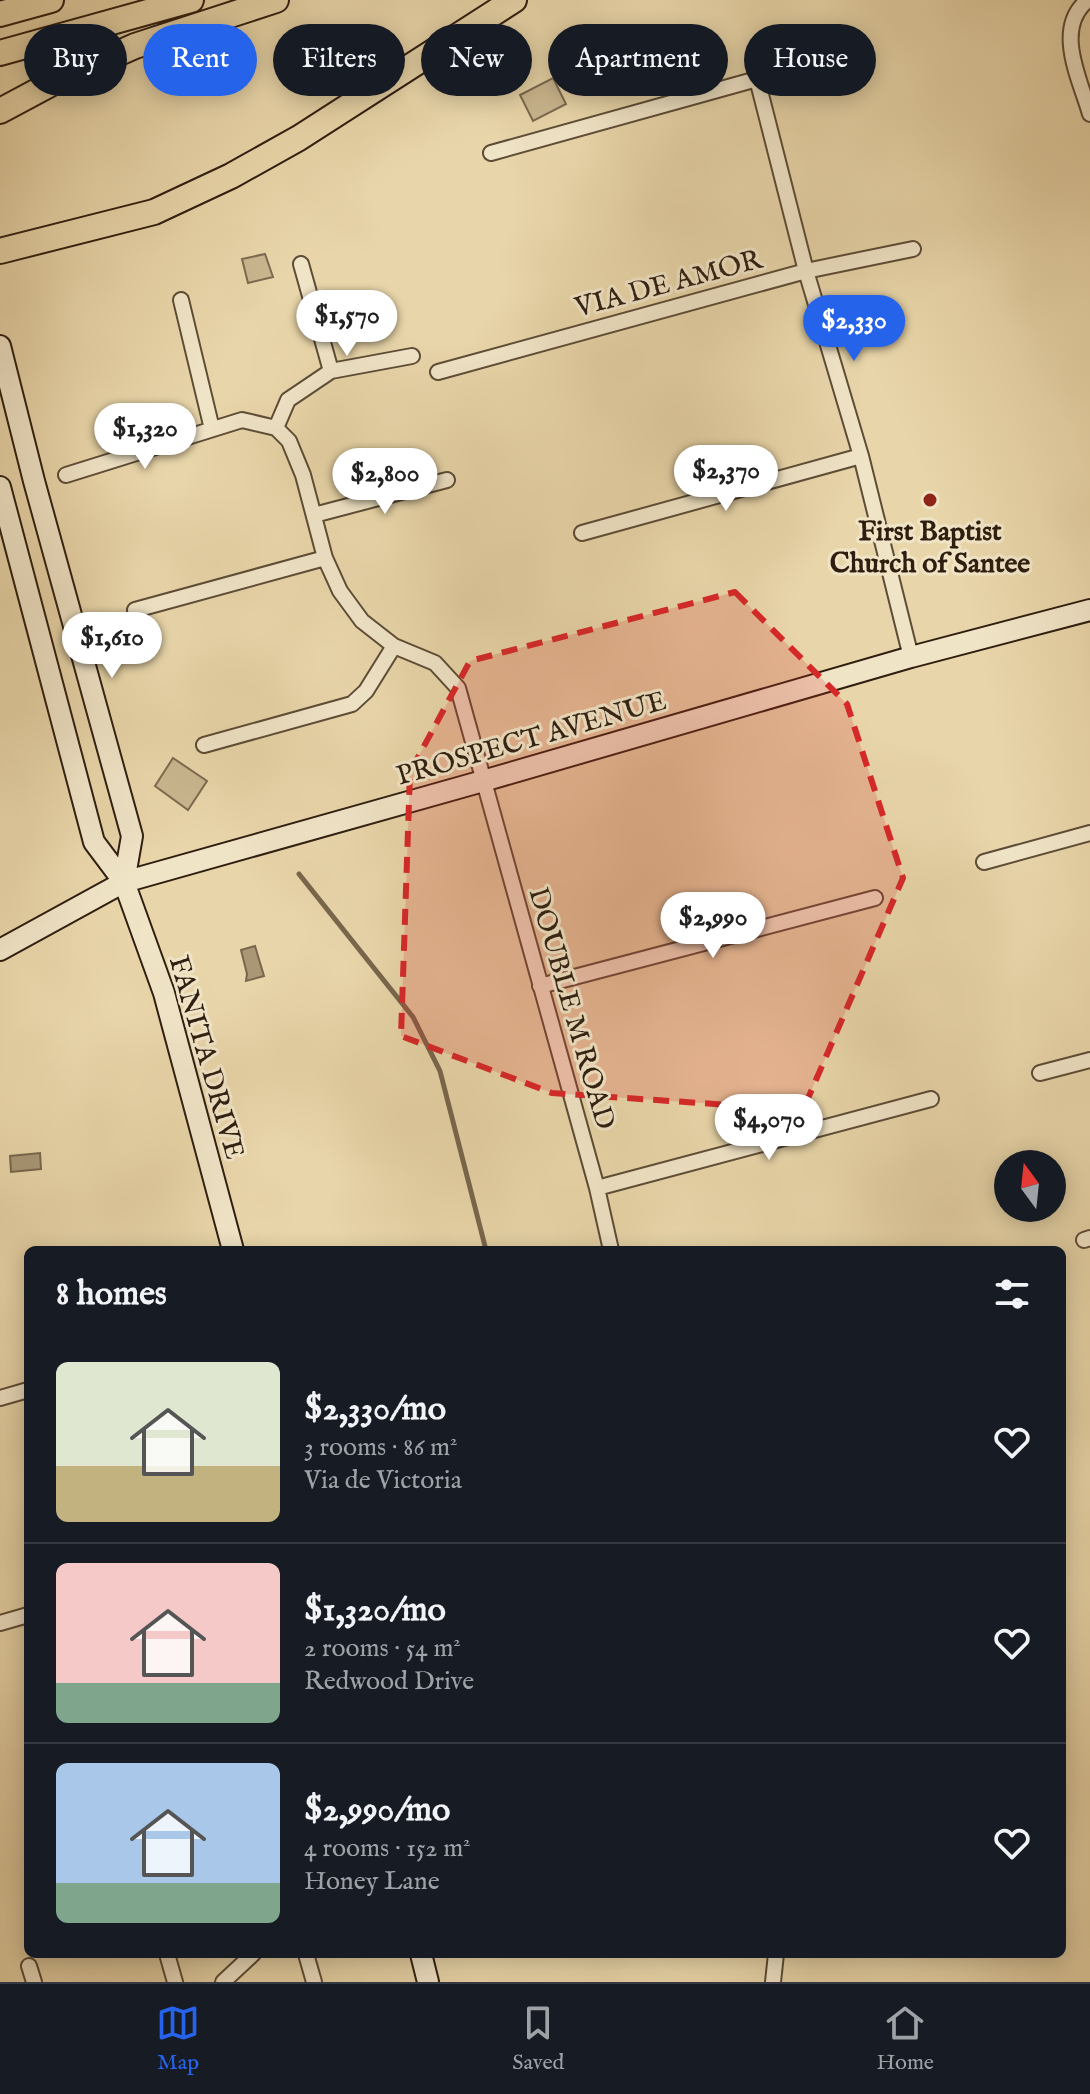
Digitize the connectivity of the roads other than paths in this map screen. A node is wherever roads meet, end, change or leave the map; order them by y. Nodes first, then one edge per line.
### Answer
1 (51, 0) edge
2 (191, 0) edge
3 (276, 0) edge
4 (514, 0) edge
5 (1088, 0) edge
6 (0, 14) edge
7 (0, 53) edge
8 (744, 83) edge
9 (761, 96) edge
10 (0, 111) edge
11 (1090, 114) edge
12 (491, 153) dead end
13 (913, 249) dead end
14 (0, 251) edge
15 (301, 264) dead end
16 (806, 271) junction
17 (181, 300) dead end
18 (0, 346) edge
19 (412, 356) dead end
20 (331, 371) junction
21 (438, 372) dead end
22 (276, 428) junction
23 (212, 429) junction
24 (861, 456) junction
25 (66, 475) dead end
26 (447, 480) dead end
27 (0, 487) edge
28 (314, 515) junction
29 (582, 533) dead end
30 (325, 558) junction
31 (135, 610) dead end
32 (1090, 610) edge
33 (394, 646) junction
34 (911, 657) junction
35 (204, 745) dead end
36 (483, 781) junction
37 (1090, 833) edge
38 (984, 862) dead end
39 (124, 882) junction
40 (875, 898) dead end
41 (0, 950) edge
42 (540, 986) junction
43 (1090, 1060) edge
44 (1040, 1073) dead end
45 (931, 1099) dead end
46 (597, 1188) junction
47 (232, 1246) edge
48 (610, 1246) edge
49 (24, 1391) edge
50 (0, 1398) edge
51 (24, 1616) edge
52 (0, 1623) edge
53 (168, 1958) edge
54 (249, 1958) edge
55 (307, 1958) edge
56 (422, 1958) edge
57 (776, 1958) edge
58 (29, 1966) dead end
59 (34, 1982) edge
60 (175, 1982) edge
61 (223, 1982) edge
62 (314, 1982) edge
63 (428, 1982) edge
64 (773, 1982) edge

1 - 6 highway
2 - 7 highway
3 - 10 highway
4 - 14 highway
5 - 11 street
8 - 12 street
9 - 16 street
13 - 16 street, VIA DE AMOR
15 - 20 street
16 - 21 street, VIA DE AMOR
16 - 24 street
17 - 23 street
18 - 39 main road, FANITA DRIVE
19 - 20 street
20 - 22 street
22 - 23 street
22 - 28 street, DOUBLE M ROAD
23 - 25 street
24 - 29 street
24 - 34 street
26 - 28 street
27 - 39 main road, FANITA DRIVE
28 - 30 street, DOUBLE M ROAD
30 - 31 street
30 - 33 street, DOUBLE M ROAD
32 - 34 main road, PROSPECT AVENUE
33 - 35 street
33 - 36 street, DOUBLE M ROAD
34 - 36 main road, PROSPECT AVENUE
36 - 39 main road, PROSPECT AVENUE
36 - 42 street, DOUBLE M ROAD
37 - 38 street
39 - 41 main road, PROSPECT AVENUE
39 - 47 main road, FANITA DRIVE
40 - 42 street
42 - 46 street, DOUBLE M ROAD
43 - 44 street
45 - 46 street
46 - 48 street, DOUBLE M ROAD
49 - 50 street
51 - 52 street
53 - 60 street
54 - 61 street
55 - 62 street
56 - 63 main road
57 - 64 street
58 - 59 street

